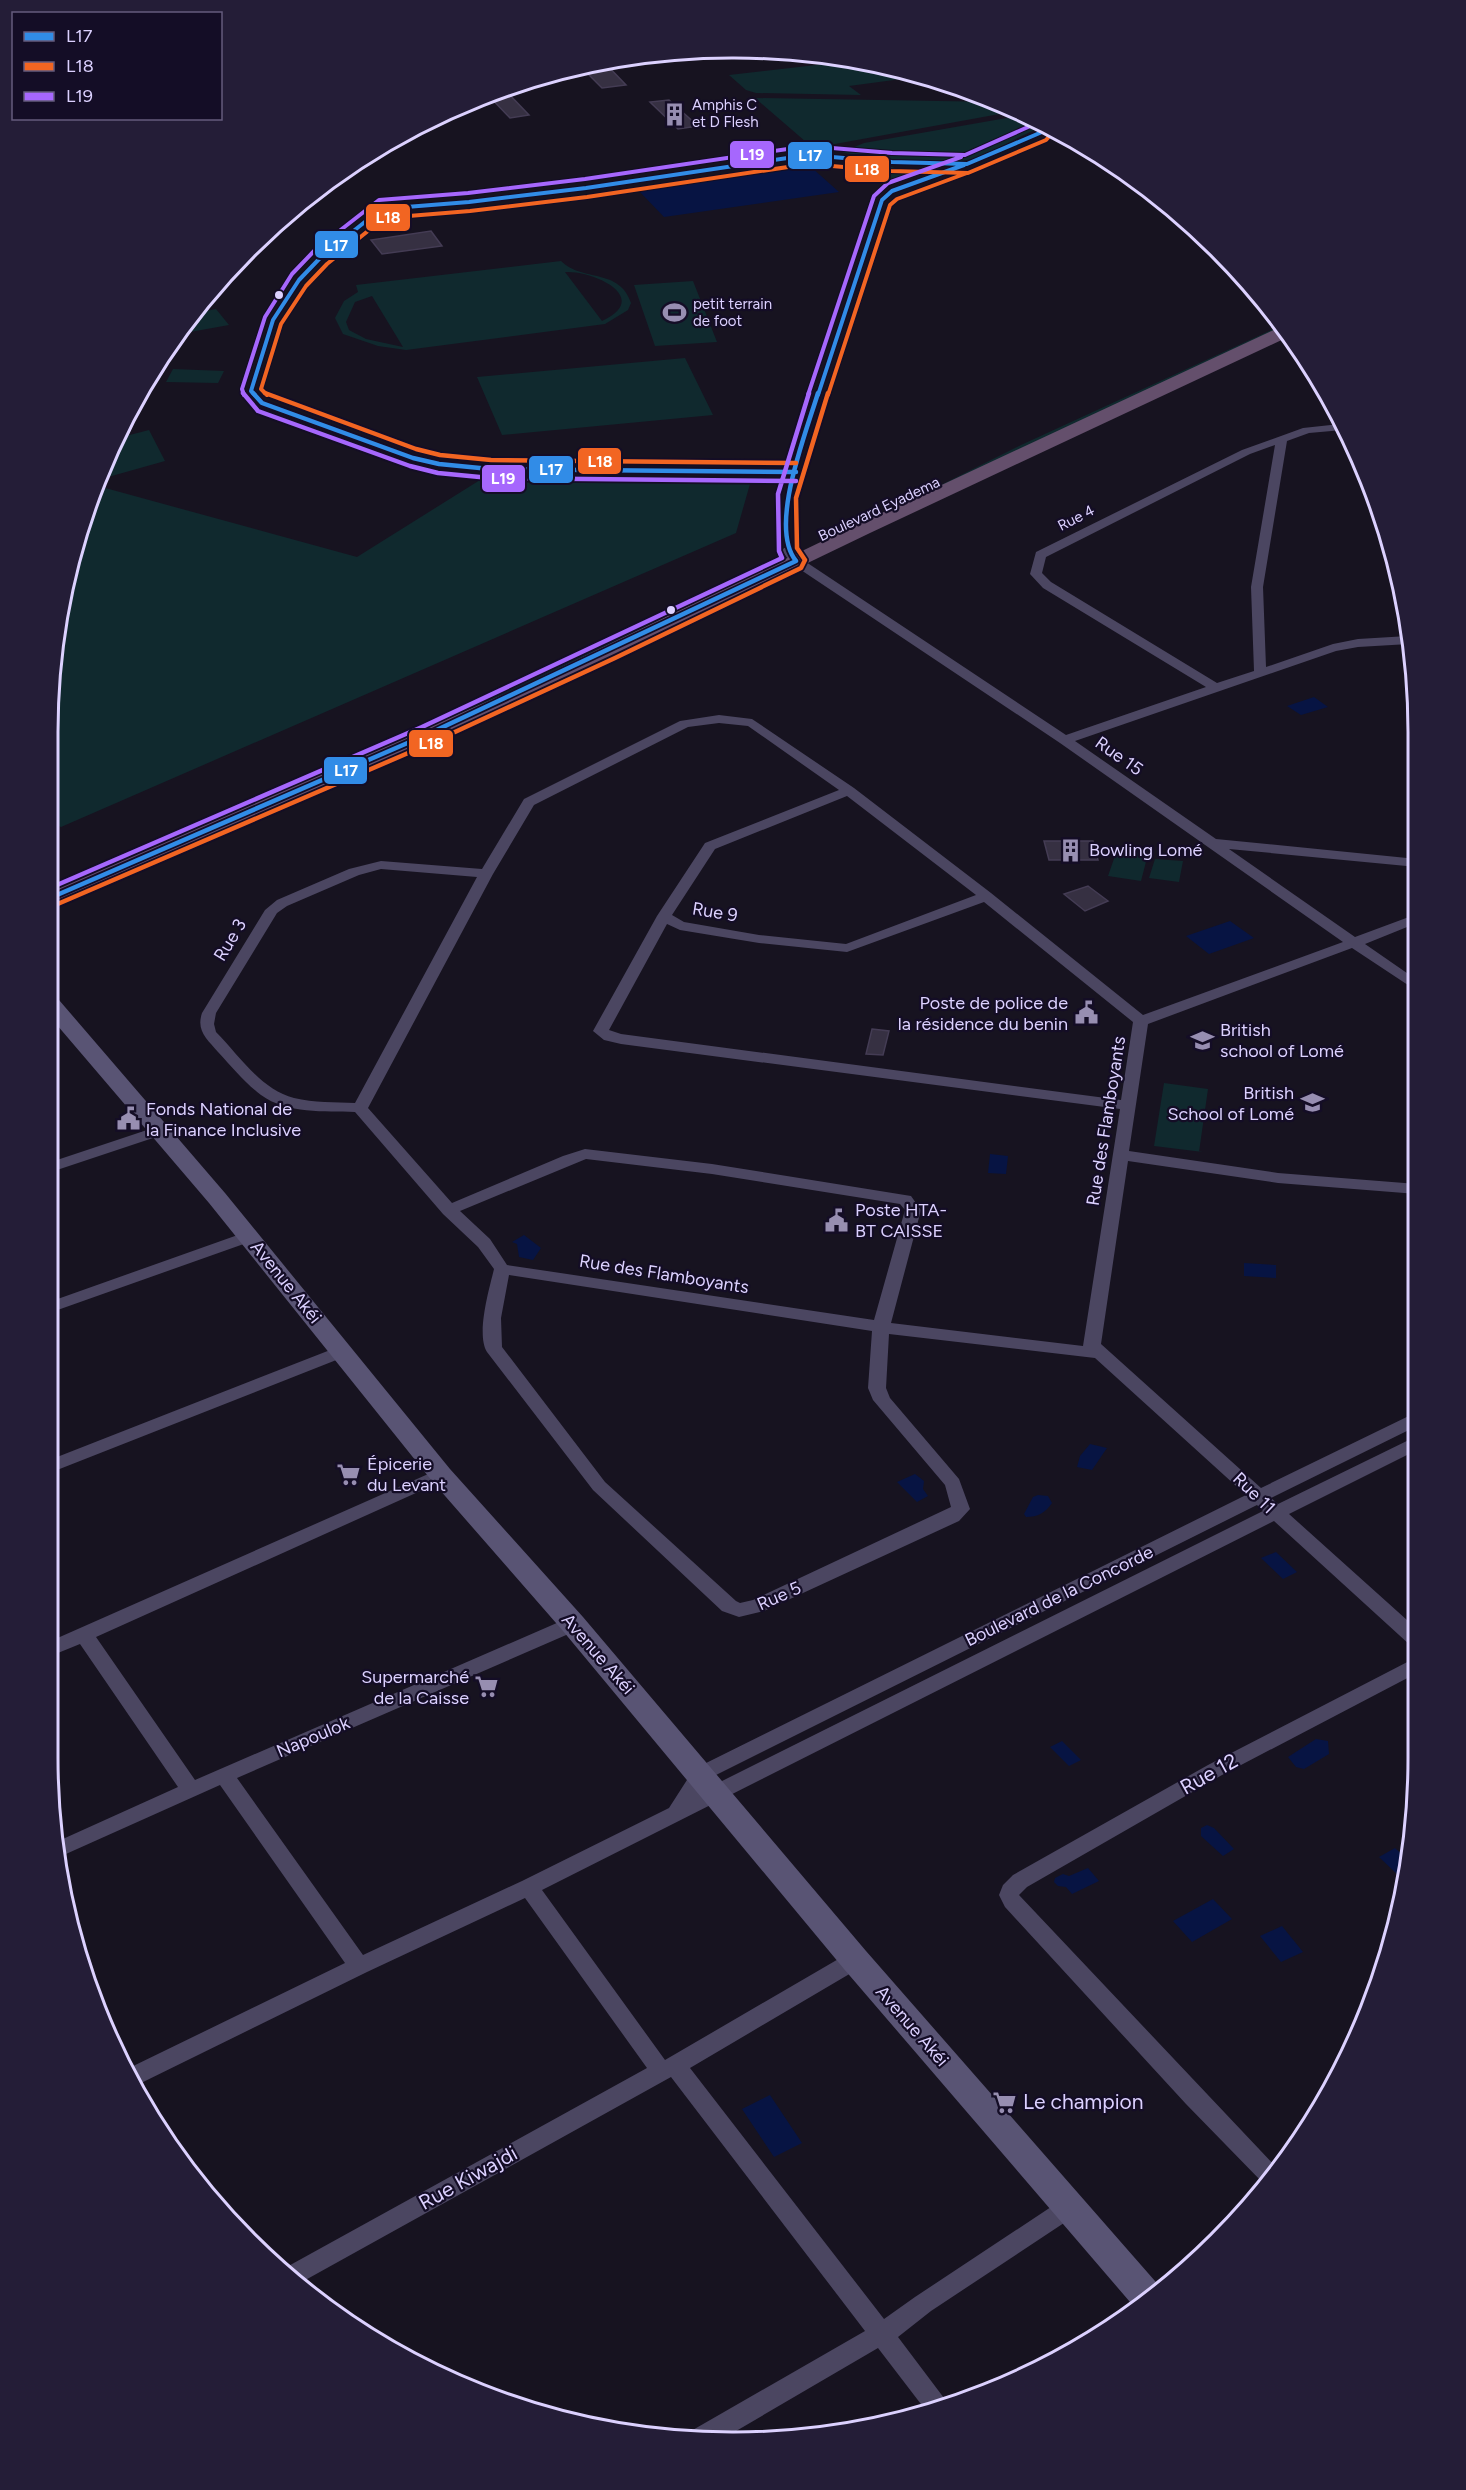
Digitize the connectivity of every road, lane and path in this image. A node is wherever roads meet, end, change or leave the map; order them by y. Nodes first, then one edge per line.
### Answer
1 (1272, 327) edge
2 (1277, 335) edge
3 (1334, 427) edge
4 (1282, 438) junction
5 (792, 556) junction
6 (1401, 640) edge
7 (1260, 673) junction
8 (1216, 688) junction
9 (1065, 740) junction
10 (849, 791) junction
11 (1210, 843) junction
12 (1408, 862) edge
13 (486, 874) junction
14 (58, 877) edge
15 (58, 895) edge
16 (987, 896) junction
17 (664, 916) junction
18 (1408, 921) edge
19 (1353, 944) junction
20 (1408, 982) edge
21 (58, 1013) edge
22 (1141, 1021) junction
23 (1129, 1106) junction
24 (360, 1108) junction
25 (159, 1131) junction
26 (1121, 1155) junction
27 (58, 1165) edge
28 (1408, 1188) edge
29 (449, 1210) junction
30 (249, 1236) junction
31 (502, 1269) junction
32 (58, 1305) edge
33 (881, 1327) junction
34 (1091, 1345) junction
35 (343, 1351) junction
36 (1408, 1422) edge
37 (1408, 1446) edge
38 (58, 1464) edge
39 (441, 1475) junction
40 (1259, 1496) junction
41 (1275, 1513) junction
42 (573, 1624) junction
43 (1408, 1633) edge
44 (84, 1635) junction
45 (58, 1646) edge
46 (1408, 1668) edge
47 (224, 1775) junction
48 (708, 1784) junction
49 (190, 1791) junction
50 (64, 1847) edge
51 (529, 1887) junction
52 (855, 1960) junction
53 (359, 1966) junction
54 (660, 2072) junction
55 (138, 2074) edge
56 (1265, 2172) edge
57 (1068, 2208) junction
58 (298, 2272) edge
59 (1143, 2292) edge
60 (880, 2334) junction
61 (933, 2401) edge
62 (714, 2431) edge

1 - 5 highway, Boulevard Eyadema
2 - 5 highway
3 - 4 street, Rue 4
4 - 7 street
4 - 8 street, Rue 4
5 - 9 street, Rue 15
5 - 14 highway, Boulevard Eyadema
5 - 15 highway
6 - 7 street
7 - 8 street
8 - 9 street
9 - 11 street, Rue 15
10 - 13 street, Rue des Flamboyants
10 - 16 street, Rue des Flamboyants
10 - 17 street, Rue 9
11 - 12 street
11 - 19 street, Rue 15
13 - 24 street, Rue des Flamboyants
13 - 24 street, Rue 3
16 - 17 street, Rue 9
16 - 22 street, Rue des Flamboyants
17 - 23 street
18 - 19 street
19 - 20 street, Rue 15
19 - 22 street
21 - 25 main road, Avenue Akéi
22 - 23 street, Rue des Flamboyants
23 - 26 street, Rue des Flamboyants
24 - 29 street
25 - 27 street
25 - 30 main road, Avenue Akéi
26 - 28 street
26 - 34 street, Rue des Flamboyants
29 - 31 street
29 - 33 street
30 - 32 street
30 - 35 main road, Avenue Akéi
31 - 33 street, Rue des Flamboyants
31 - 33 street, Rue 5
33 - 34 street, Rue des Flamboyants
34 - 40 street, Rue 11
35 - 38 street
35 - 39 main road, Avenue Akéi
36 - 40 street, Boulevard de la Concorde
37 - 41 street, Boulevard de la Concorde
39 - 42 main road, Avenue Akéi
39 - 44 street
40 - 41 street, Rue 11
40 - 48 street, Boulevard de la Concorde
41 - 43 street, Rue 11
41 - 48 street, Boulevard de la Concorde
42 - 47 street, Napoulok
42 - 48 main road, Avenue Akéi
44 - 45 street
44 - 49 street
46 - 56 street, Rue 12
47 - 49 street, Napoulok
47 - 53 street
48 - 51 street
48 - 52 main road, Avenue Akéi
49 - 50 street, Napoulok
51 - 53 street
51 - 54 street
52 - 54 street, Rue Kiwajdi
52 - 57 main road, Avenue Akéi
53 - 55 street
54 - 58 street, Rue Kiwajdi
54 - 60 street
57 - 59 main road, Avenue Akéi
57 - 60 street
60 - 61 street
60 - 62 street

